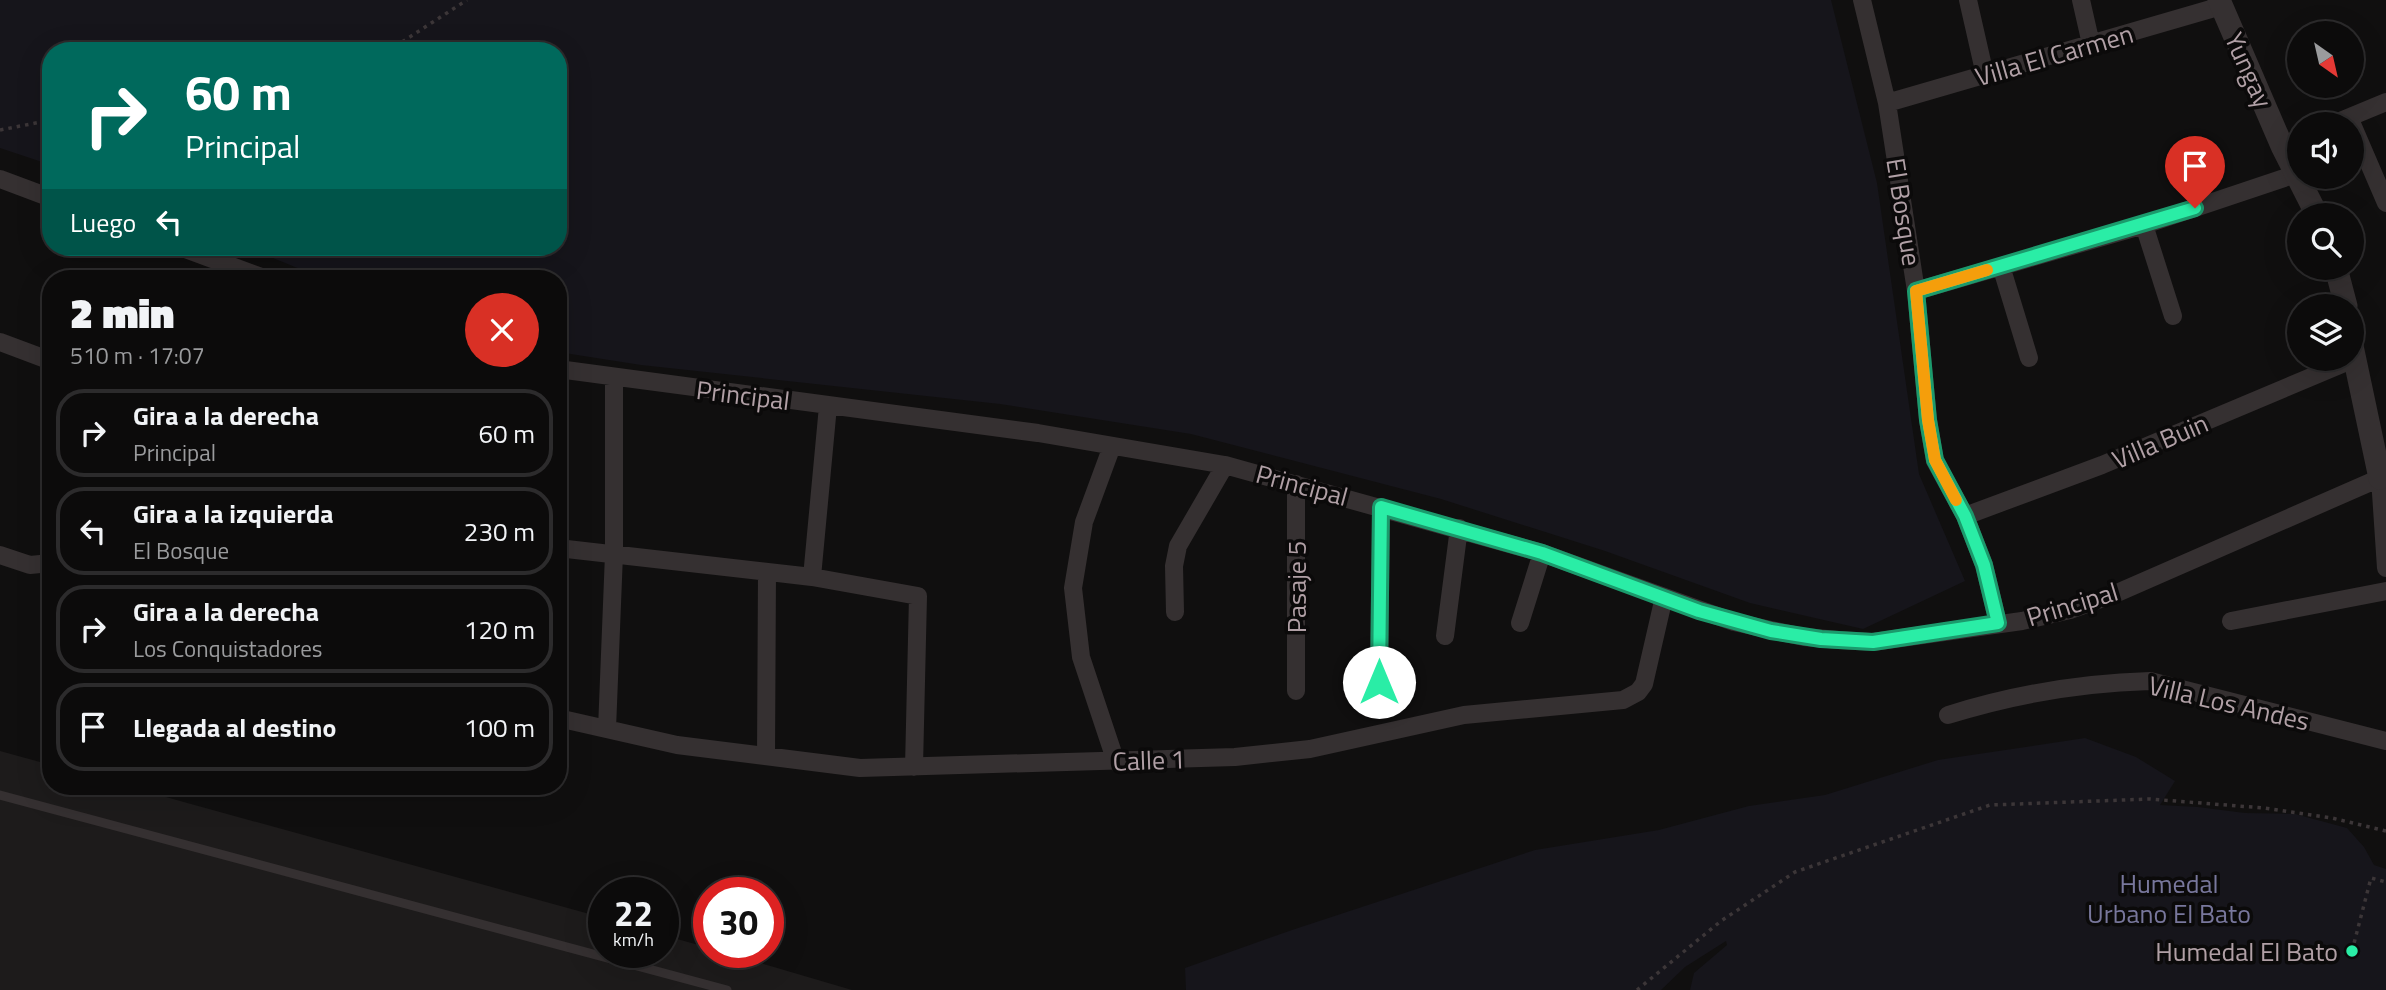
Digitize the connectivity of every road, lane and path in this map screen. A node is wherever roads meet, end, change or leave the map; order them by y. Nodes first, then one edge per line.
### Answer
1 (467, 0) edge
2 (1862, 0) edge
3 (1968, 0) edge
4 (2081, 0) edge
5 (2220, 3) edge
6 (402, 42) edge
7 (2091, 44) junction
8 (1985, 75) junction
9 (2386, 102) edge
10 (1887, 103) junction
11 (2364, 114) edge
12 (42, 122) edge
13 (0, 130) edge
14 (2287, 134) edge
15 (2364, 159) edge
16 (2287, 177) edge
17 (0, 179) edge
18 (42, 195) edge
19 (2386, 203) edge
20 (2144, 225) junction
21 (204, 256) edge
22 (2001, 266) junction
23 (242, 270) edge
24 (1916, 291) junction
25 (2173, 316) dead end
26 (0, 342) edge
27 (42, 358) edge
28 (2029, 358) dead end
29 (567, 370) edge
30 (2311, 371) edge
31 (2358, 371) edge
32 (614, 378) junction
33 (828, 406) junction
34 (1112, 446) junction
35 (1225, 465) junction
36 (2383, 476) edge
37 (1296, 484) junction
38 (1381, 507) junction
39 (1965, 516) junction
40 (1459, 528) junction
41 (567, 549) edge
42 (1542, 553) junction
43 (614, 554) junction
44 (0, 555) edge
45 (42, 564) edge
46 (2386, 568) edge
47 (767, 572) junction
48 (813, 577) junction
49 (2386, 591) edge
50 (1664, 597) junction
51 (1175, 612) dead end
52 (2231, 621) dead end
53 (1520, 623) dead end
54 (1998, 623) junction
55 (1445, 636) dead end
56 (1379, 682) dead end
57 (1296, 691) dead end
58 (1948, 715) dead end
59 (567, 720) edge
60 (607, 729) junction
61 (2386, 741) edge
62 (766, 756) junction
63 (1116, 762) junction
64 (914, 767) junction
65 (0, 795) edge
66 (2386, 831) edge
67 (2386, 882) edge
68 (2352, 951) dead end
69 (727, 990) edge
70 (1637, 990) edge

1 - 6 path
2 - 10 street, El Bosque
3 - 8 street
4 - 7 street
5 - 7 street, Villa El Carmen
5 - 14 street, Yungay
7 - 8 street, Villa El Carmen
8 - 10 street, Villa El Carmen
9 - 11 street
10 - 24 street, El Bosque
12 - 13 path
15 - 19 street
16 - 20 street
17 - 18 street
20 - 22 street
20 - 25 street
21 - 23 street
22 - 24 street
22 - 28 street
24 - 39 street, El Bosque
26 - 27 street
29 - 32 street, Principal
30 - 39 street, Villa Buin
31 - 36 street
32 - 33 street, Principal
32 - 43 street
33 - 34 street, Principal
33 - 48 street
34 - 35 street, Principal
34 - 63 street
35 - 37 street, Principal
35 - 51 street
36 - 46 street
36 - 54 street, Principal
37 - 38 street, Principal
37 - 57 street, Pasaje 5
38 - 40 street, Principal
38 - 56 street
39 - 54 street, El Bosque
40 - 42 street, Principal
40 - 55 street
41 - 43 street
42 - 50 street, Principal
42 - 53 street
43 - 47 street
43 - 60 street
44 - 45 street
47 - 48 street
47 - 62 street
48 - 64 street
49 - 52 street
50 - 54 street, Principal
50 - 63 street, Calle 1
58 - 61 street, Villa Los Andes
59 - 60 street, Calle 1
60 - 62 street, Calle 1
62 - 64 street, Calle 1
63 - 64 street, Calle 1
65 - 69 lane
66 - 70 path
67 - 68 path

